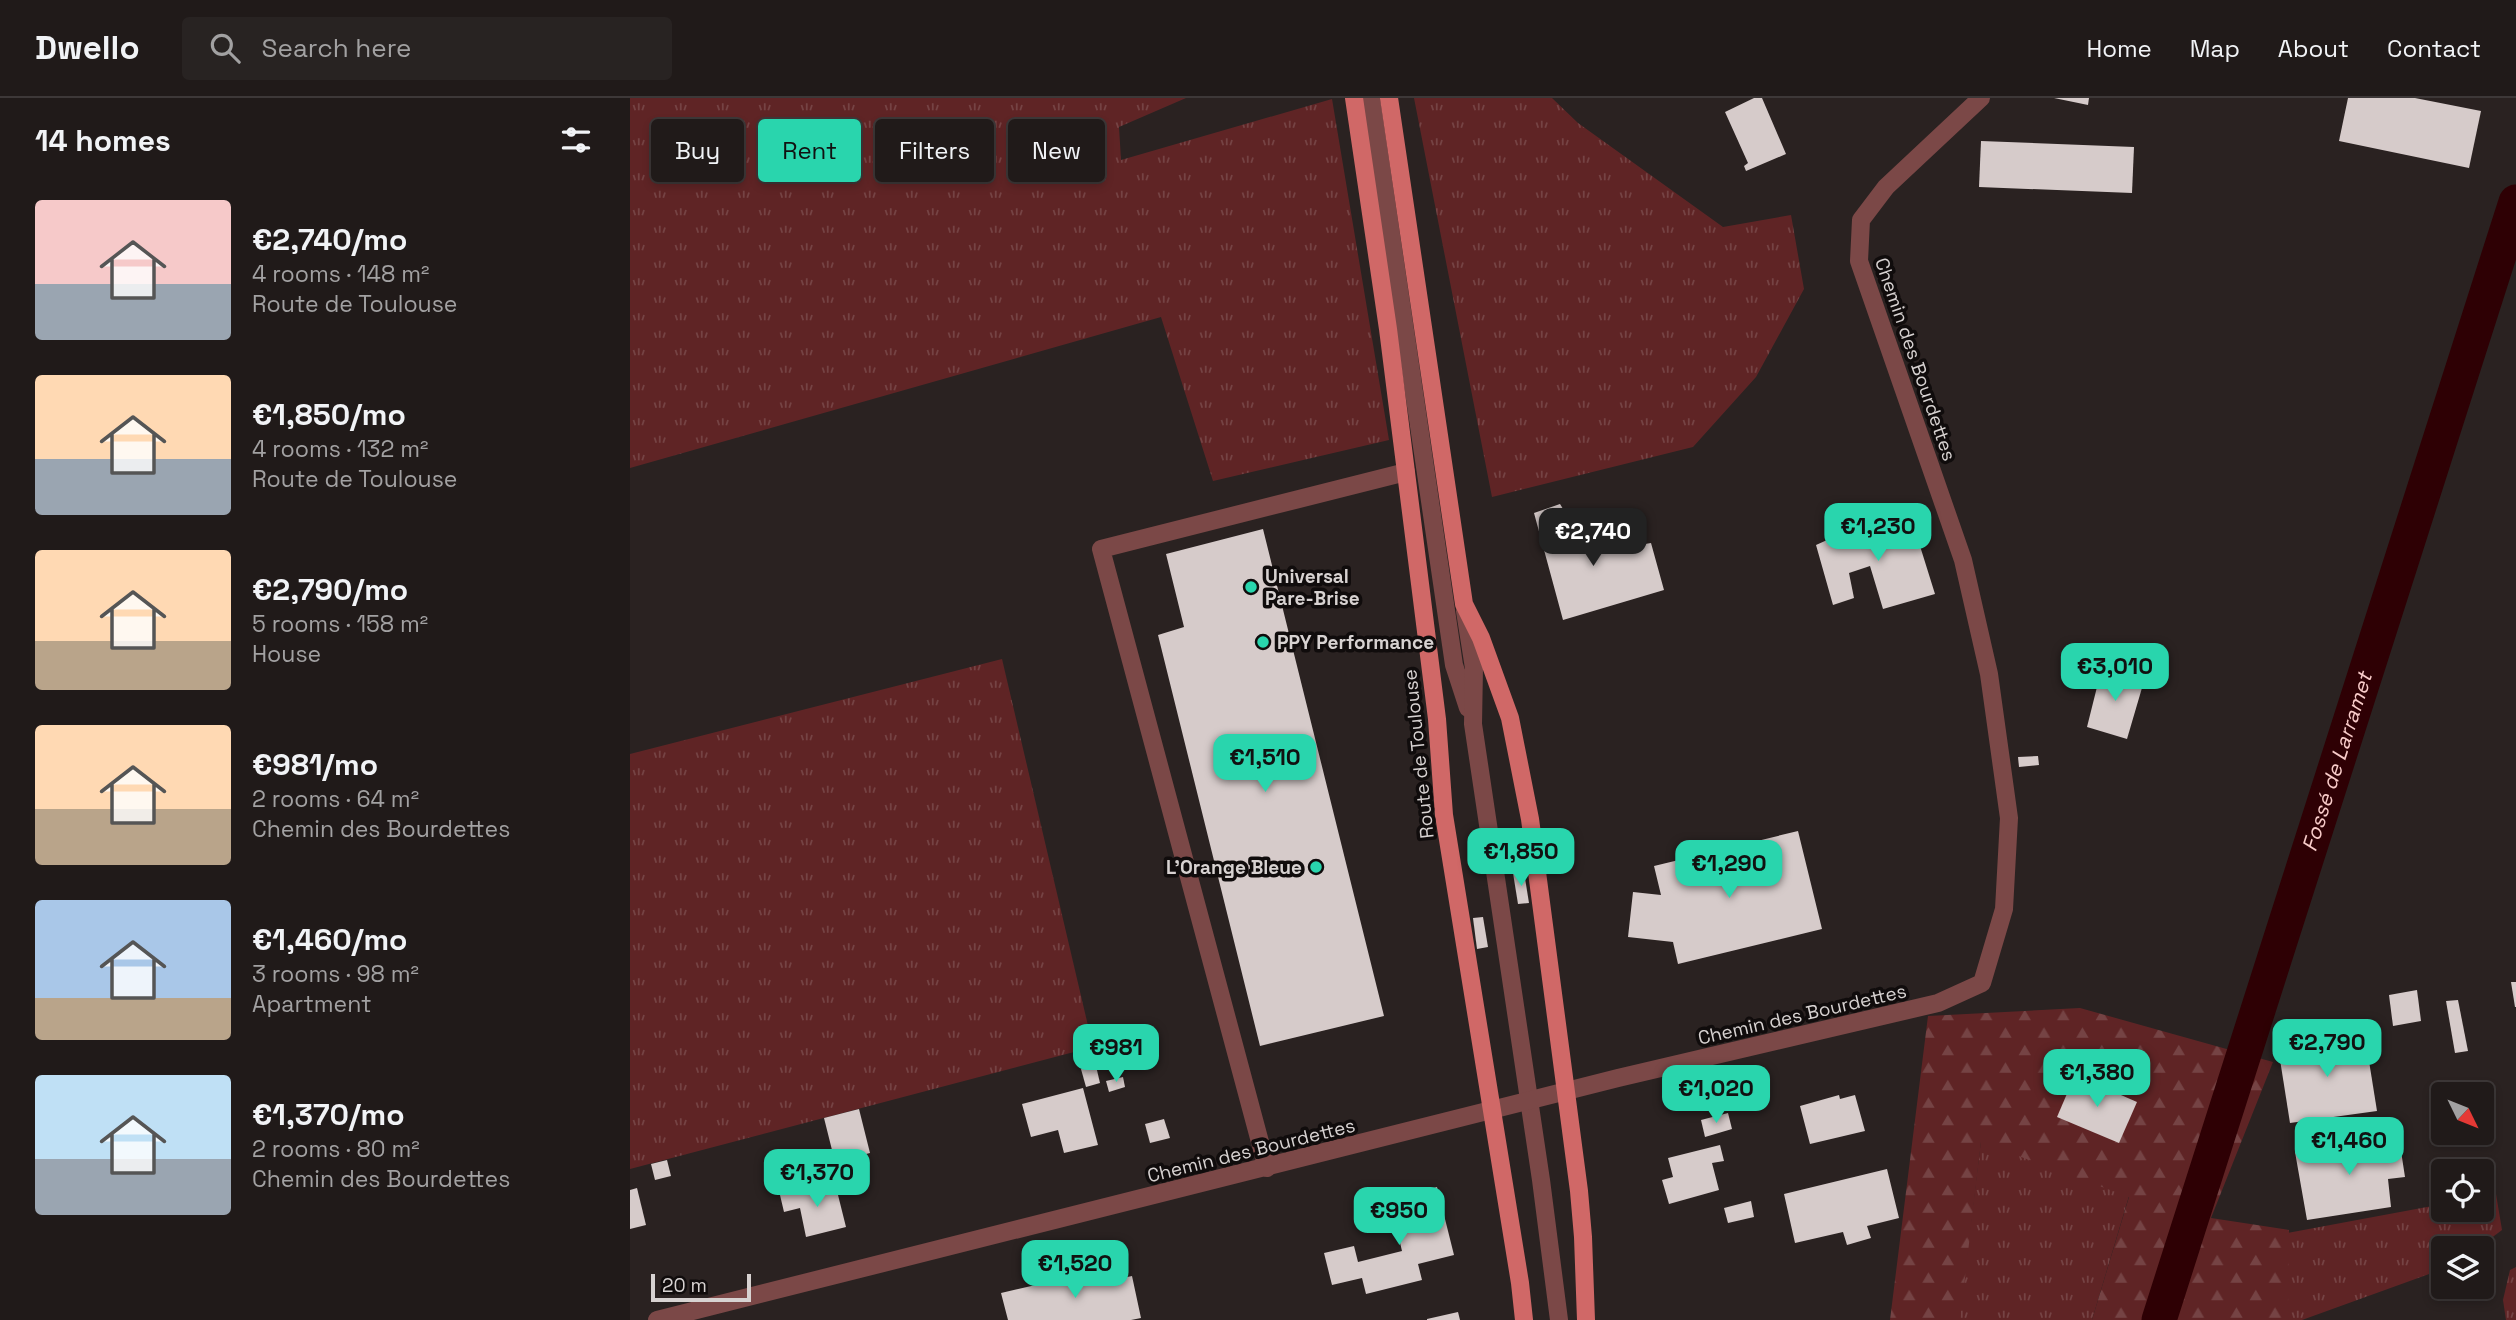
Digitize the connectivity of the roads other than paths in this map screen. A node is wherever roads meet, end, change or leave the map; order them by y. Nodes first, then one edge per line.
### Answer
1 (1354, 98) edge
2 (1371, 98) edge
3 (1390, 98) edge
4 (1981, 98) edge
5 (1406, 472) junction
6 (1464, 604) junction
7 (1474, 724) junction
8 (1567, 1092) junction
9 (1529, 1101) junction
10 (1491, 1111) junction
11 (1267, 1168) junction
12 (657, 1320) edge
13 (1524, 1320) edge
14 (1559, 1320) edge
15 (1586, 1320) edge

1 - 5 main road, Route de Toulouse
2 - 7 street
3 - 6 main road
4 - 8 street, Chemin des Bourdettes
5 - 10 main road, Route de Toulouse
5 - 11 street
6 - 7 street
6 - 8 main road
7 - 9 street
8 - 9 street, Chemin des Bourdettes
8 - 15 main road
9 - 10 street, Chemin des Bourdettes
9 - 14 street
10 - 11 street, Chemin des Bourdettes
10 - 13 main road, Route de Toulouse
11 - 12 street, Chemin des Bourdettes

